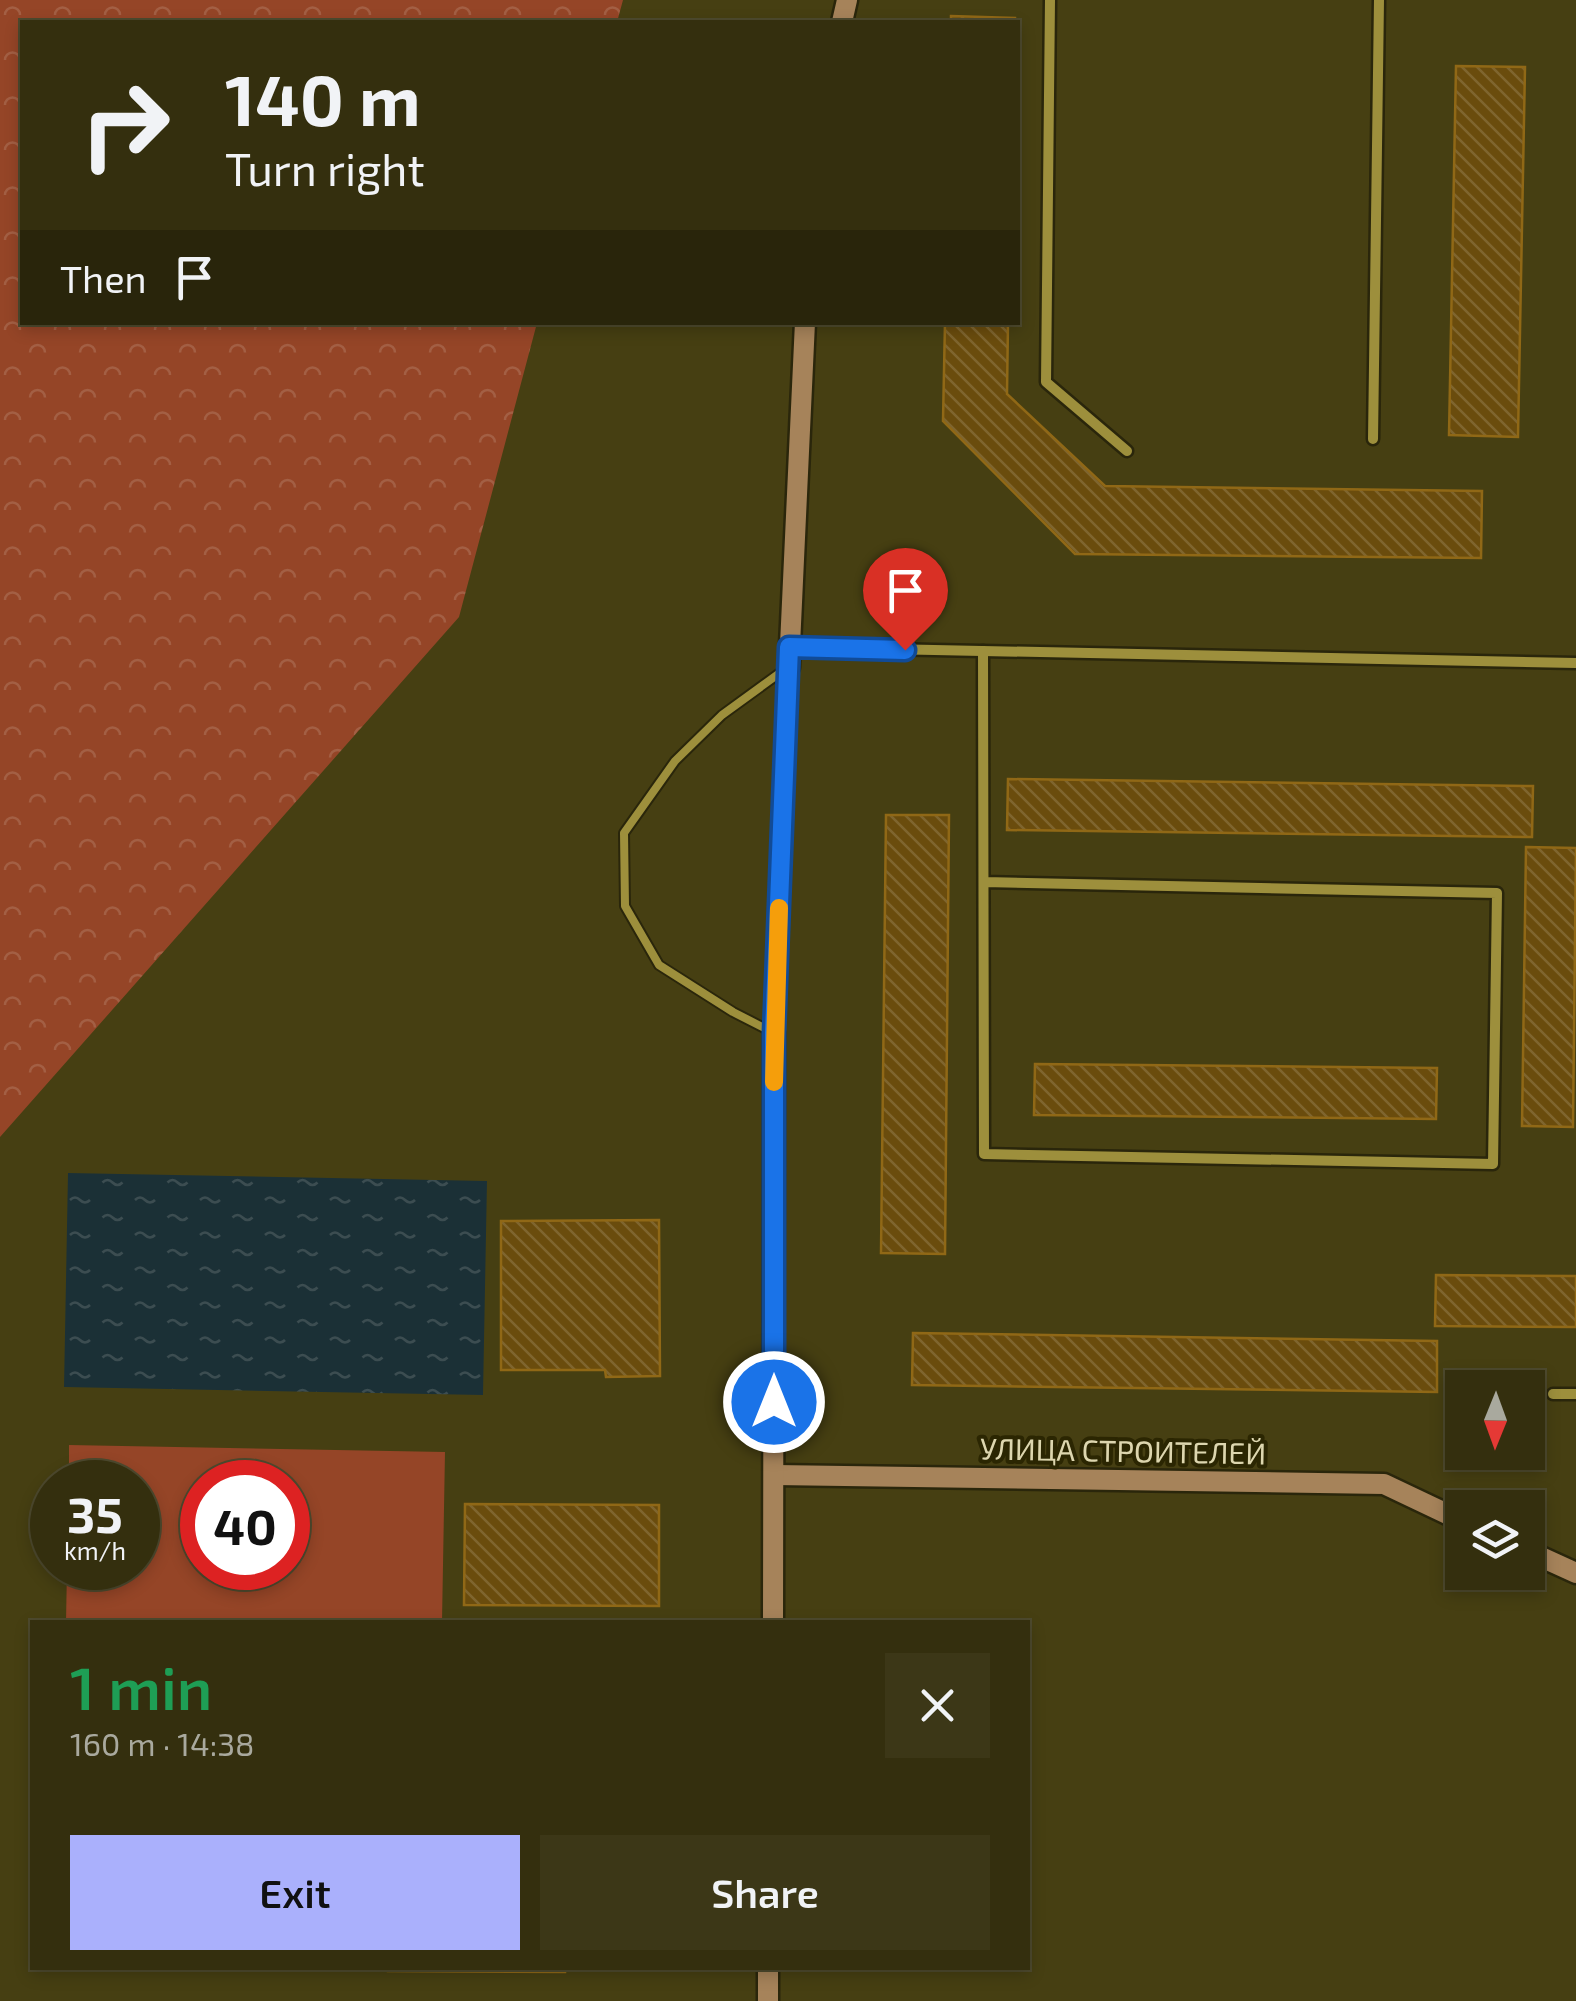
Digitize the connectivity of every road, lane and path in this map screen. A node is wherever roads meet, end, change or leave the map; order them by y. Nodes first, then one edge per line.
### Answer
1 (1050, 0) edge
2 (1378, 0) edge
3 (805, 325) edge
4 (1373, 439) dead end
5 (1127, 451) dead end
6 (982, 651) junction
7 (789, 657) junction
8 (1576, 662) edge
9 (984, 882) junction
10 (774, 1033) junction
11 (1553, 1394) dead end
12 (1576, 1394) edge
13 (775, 1475) junction
14 (1445, 1513) edge
15 (1545, 1559) edge
16 (1576, 1574) edge
17 (773, 1620) edge
18 (768, 1970) edge
19 (768, 2001) edge

1 - 5 street
2 - 4 street
3 - 7 street
6 - 7 street
6 - 8 street
6 - 9 street
7 - 10 street
7 - 10 lane
9 - 9 street
10 - 13 street
11 - 12 street
13 - 14 street, УЛИЦА СТРОИТЕЛЕЙ
13 - 17 street
15 - 16 street
18 - 19 street

